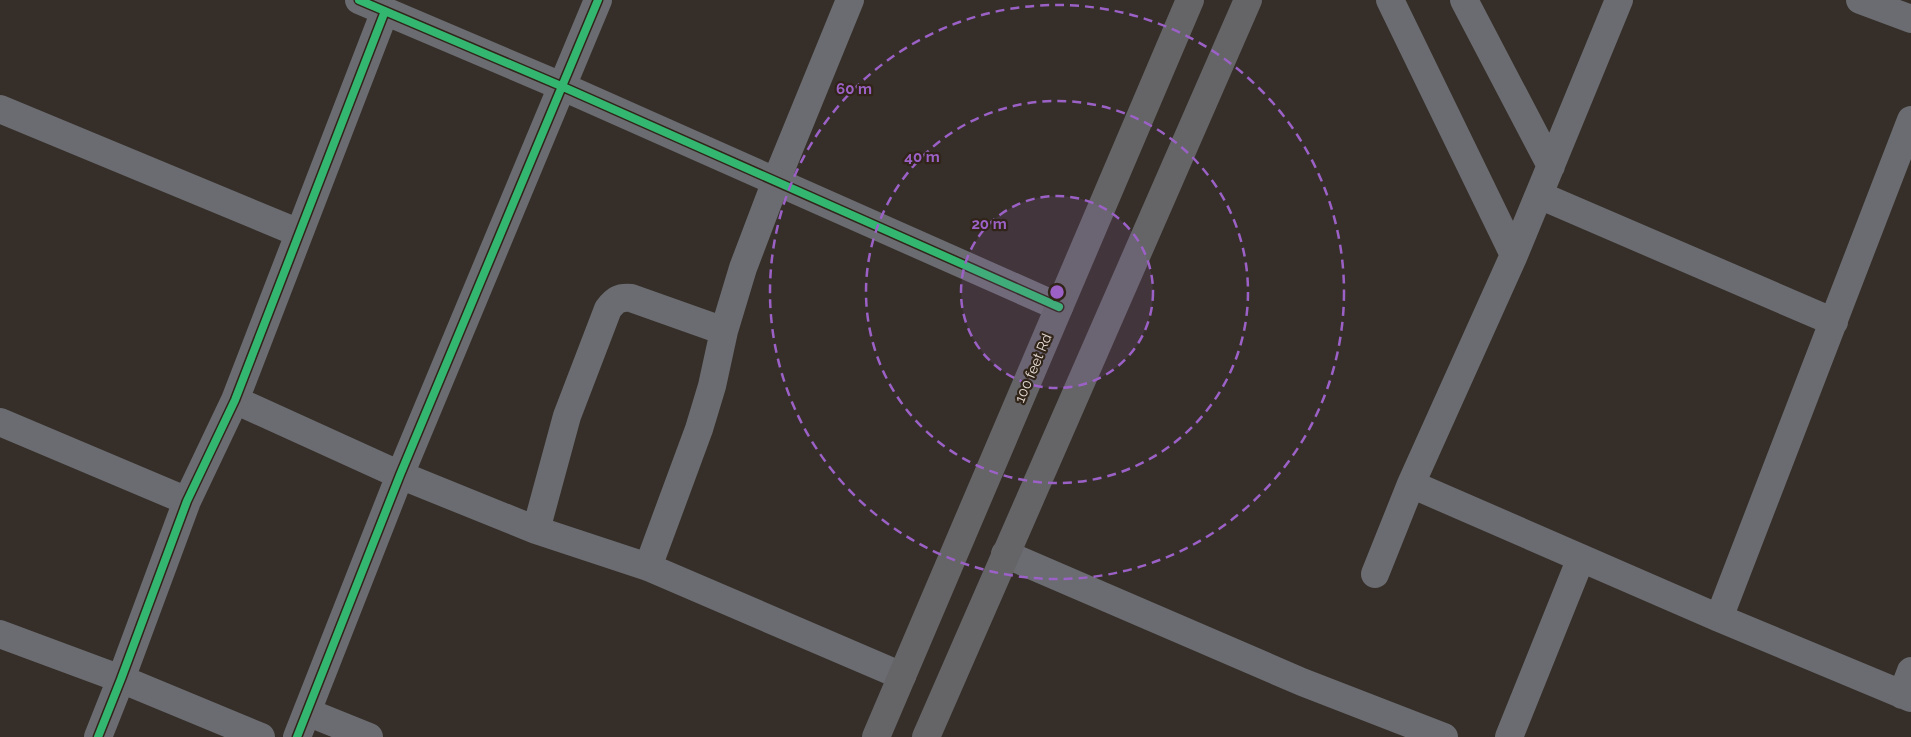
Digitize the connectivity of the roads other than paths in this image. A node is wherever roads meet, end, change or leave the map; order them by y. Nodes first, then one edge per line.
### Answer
1 (359, 0) edge
2 (598, 0) edge
3 (850, 0) edge
4 (1190, 0) edge
5 (1248, 0) edge
6 (1390, 0) edge
7 (1464, 0) edge
8 (1619, 0) edge
9 (1860, 0) edge
10 (385, 11) junction
11 (1911, 20) edge
12 (561, 86) junction
13 (0, 109) edge
14 (1911, 120) edge
15 (1551, 166) junction
16 (776, 181) junction
17 (1539, 195) junction
18 (300, 233) junction
19 (1514, 256) junction
20 (1059, 307) junction
21 (1834, 322) junction
22 (724, 331) junction
23 (235, 400) junction
24 (0, 422) edge
25 (400, 475) junction
26 (1411, 484) junction
27 (187, 501) junction
28 (536, 530) junction
29 (1005, 554) junction
30 (1581, 558) junction
31 (648, 567) junction
32 (1375, 574) dead end
33 (1719, 618) junction
34 (0, 634) edge
35 (902, 676) junction
36 (121, 679) junction
37 (1908, 688) edge
38 (307, 712) junction
39 (98, 737) edge
40 (261, 737) edge
41 (297, 737) edge
42 (369, 737) edge
43 (876, 737) edge
44 (926, 737) edge
45 (1444, 737) edge
46 (1509, 737) edge

1 - 10 street
2 - 12 street
3 - 16 street
4 - 20 main road, 100 feet Rd
5 - 29 main road
6 - 19 street
7 - 15 street
8 - 15 street
9 - 11 street
10 - 12 street
10 - 18 street
12 - 16 street
12 - 25 street
13 - 18 street
14 - 21 street
15 - 17 street
16 - 20 street
16 - 22 street
17 - 19 street
17 - 21 street
18 - 23 street
19 - 26 street
20 - 35 main road, 100 feet Rd
21 - 33 street
22 - 28 street
22 - 31 street
23 - 25 street
23 - 27 street
24 - 27 street
25 - 28 street
25 - 38 street
26 - 30 street
26 - 32 street
27 - 36 street
28 - 31 street
29 - 44 main road
29 - 45 street
30 - 33 street
30 - 46 street
31 - 35 street
33 - 37 street
34 - 36 street
35 - 43 main road, 100 feet Rd
36 - 39 street
36 - 40 street
38 - 41 street
38 - 42 street

